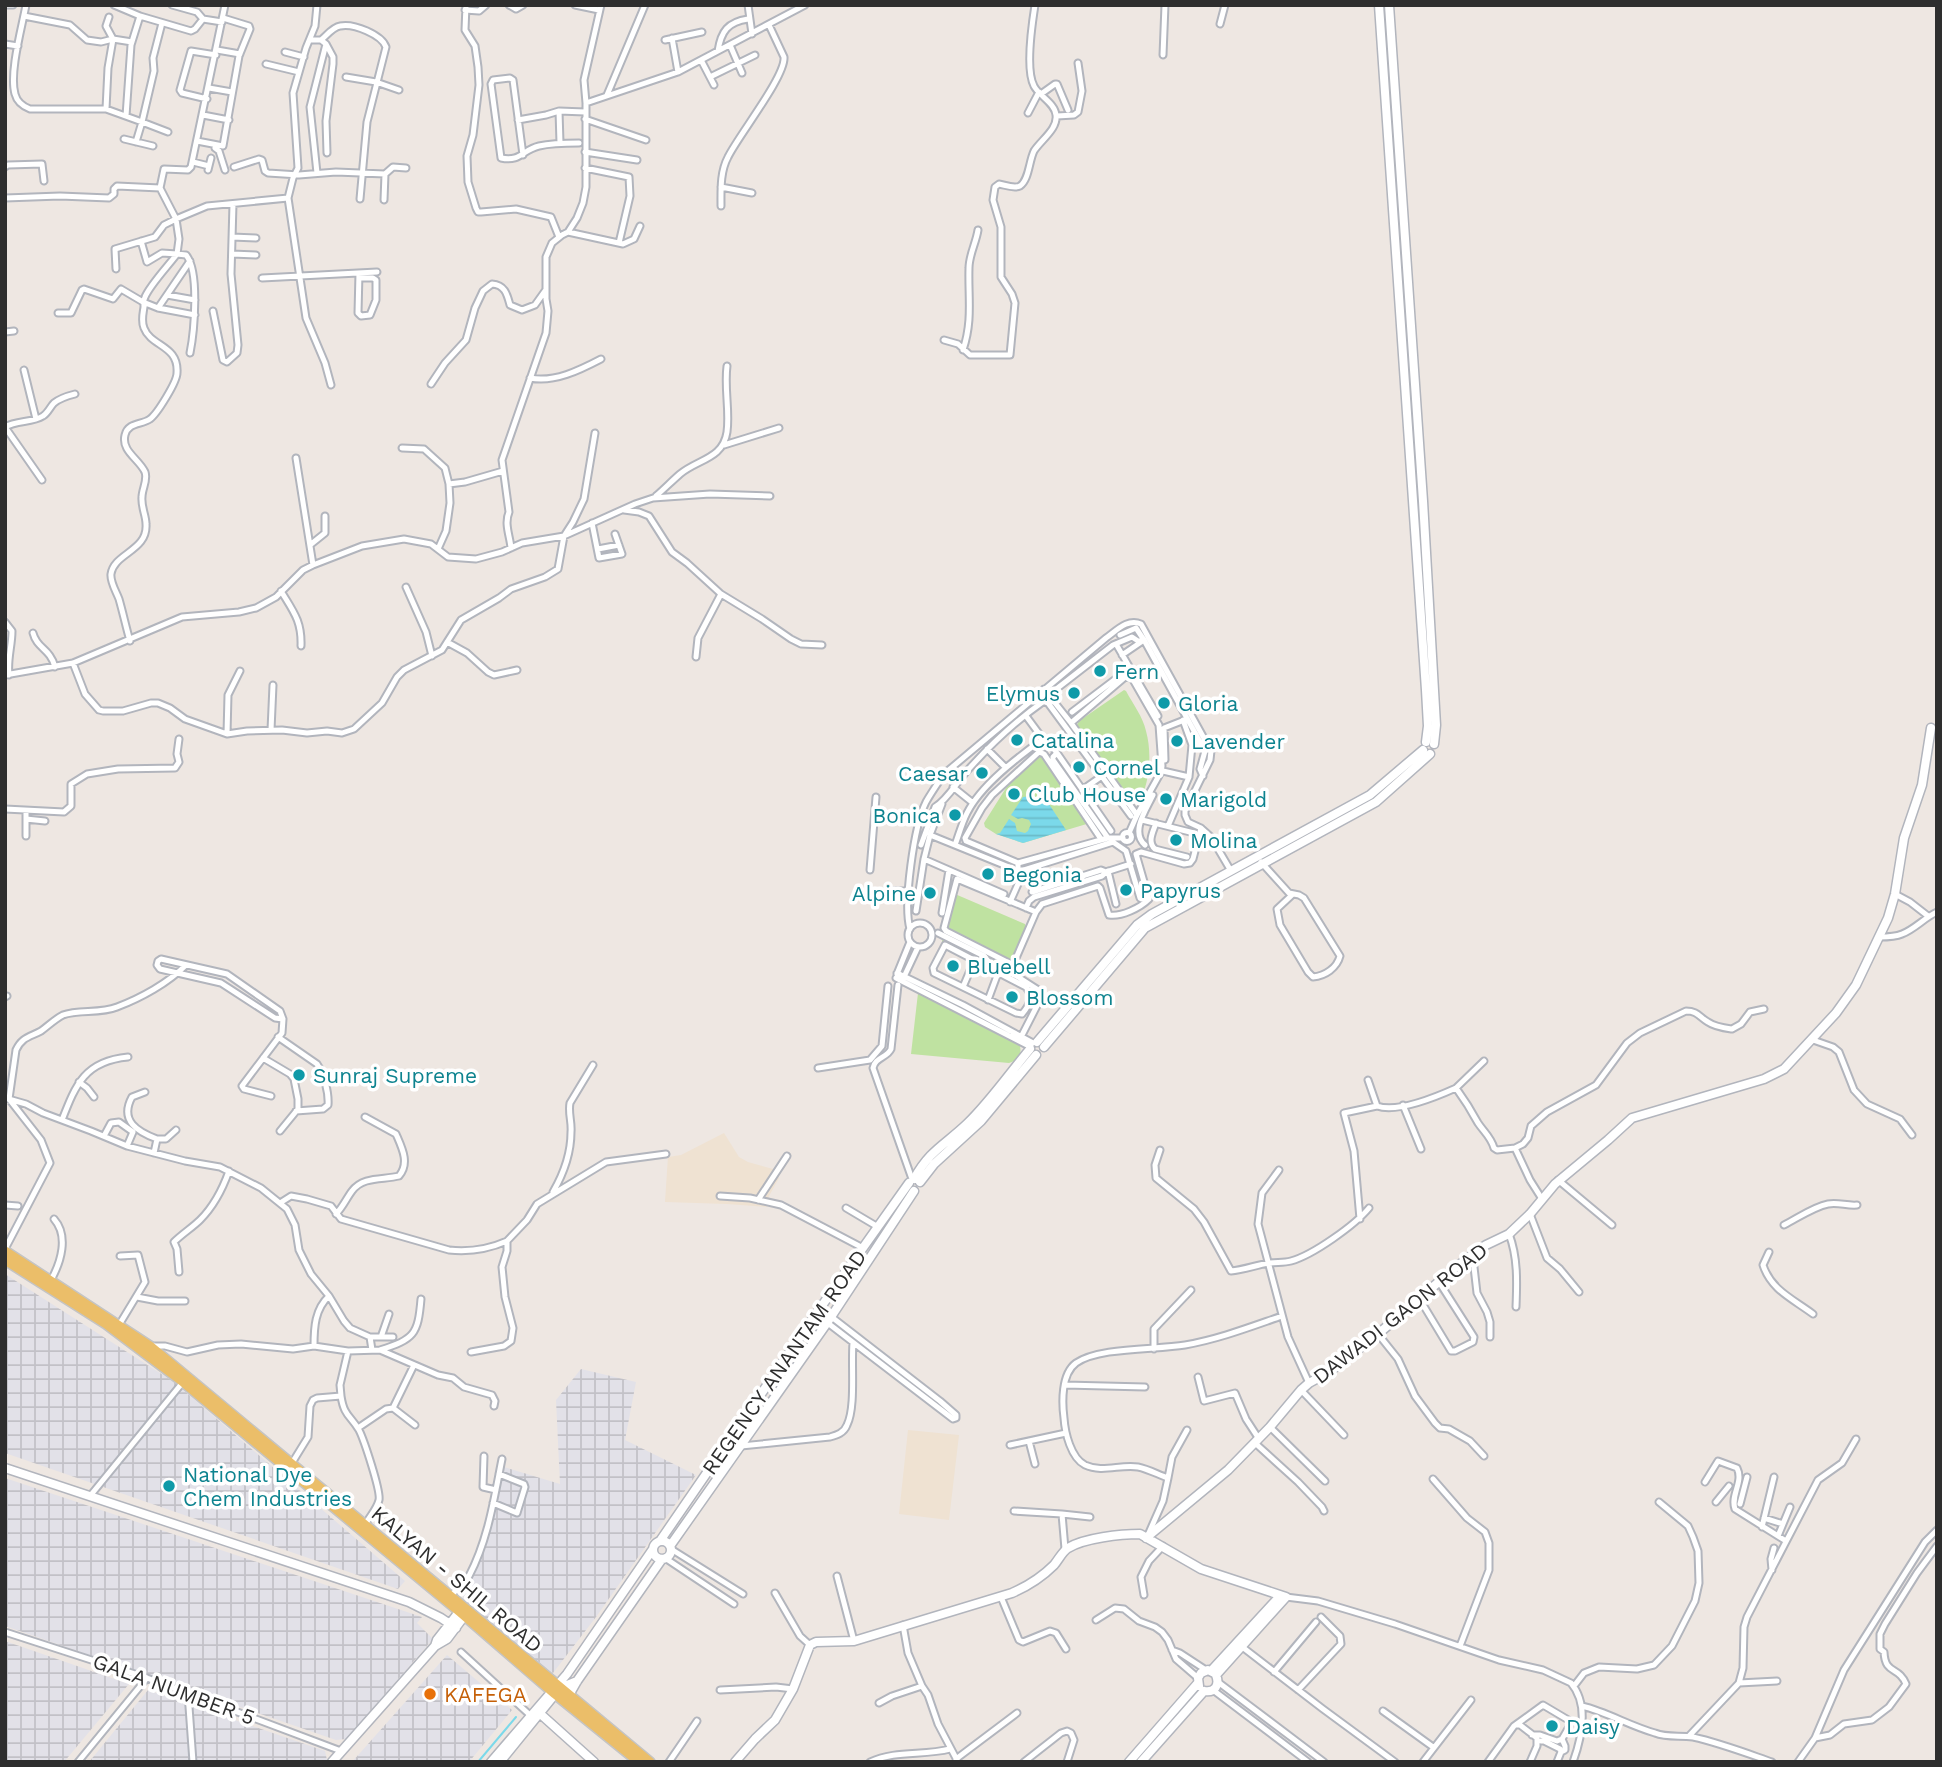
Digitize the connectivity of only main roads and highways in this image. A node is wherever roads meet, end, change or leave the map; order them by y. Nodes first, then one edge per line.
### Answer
1 (5, 1250) edge
2 (5, 1260) edge
3 (147, 1350) junction
4 (315, 1488) junction
5 (464, 1611) junction
6 (556, 1689) junction
7 (639, 1762) edge
8 (650, 1762) edge

1 - 3 main road, KALYAN - SHIL ROAD
2 - 3 main road, KALYAN - SHIL ROAD
3 - 4 main road, KALYAN - SHIL ROAD
3 - 4 main road, KALYAN - SHIL ROAD
4 - 5 main road, KALYAN - SHIL ROAD
4 - 5 main road, KALYAN - SHIL ROAD
5 - 6 main road, KALYAN - SHIL ROAD
6 - 7 main road, KALYAN - SHIL ROAD
6 - 8 main road, KALYAN - SHIL ROAD

